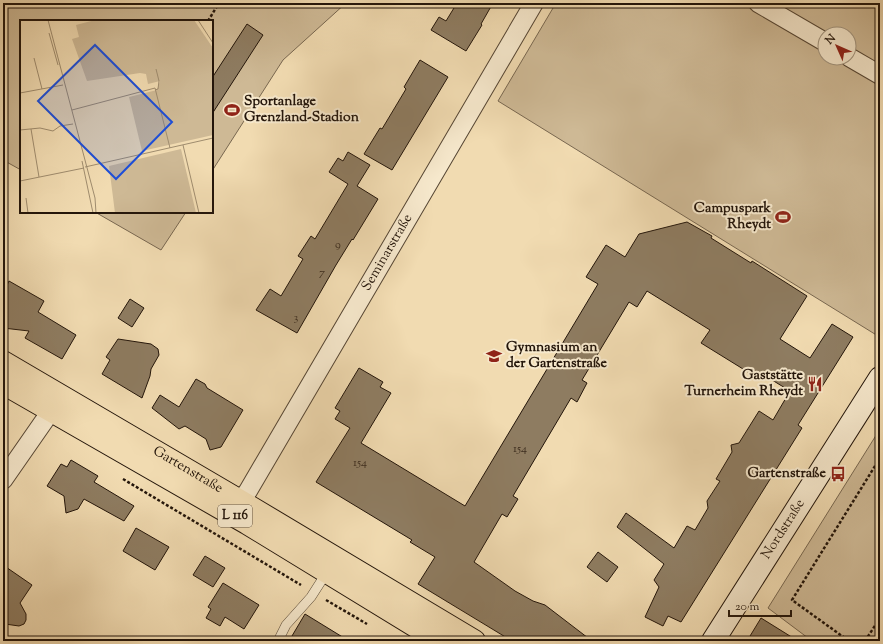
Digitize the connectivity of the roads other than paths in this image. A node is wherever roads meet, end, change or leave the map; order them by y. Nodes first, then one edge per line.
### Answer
1 (534, 3) edge
2 (758, 3) edge
3 (817, 37) edge
4 (857, 61) edge
5 (880, 75) edge
6 (3, 362) edge
7 (880, 378) edge
8 (3, 383) edge
9 (51, 411) junction
10 (3, 480) edge
11 (240, 501) junction
12 (327, 572) junction
13 (278, 641) edge
14 (440, 641) edge
15 (474, 641) edge
16 (712, 641) edge

1 - 11 street, Seminarstraße
2 - 3 street
4 - 5 street
6 - 11 main road, Gartenstraße / L 116
7 - 16 main road, Nordstraße
8 - 9 main road, Gartenstraße / L 116
9 - 10 street
9 - 12 main road, Gartenstraße / L 116
11 - 15 main road, Gartenstraße / L 116
12 - 13 lane
12 - 14 main road, Gartenstraße / L 116

